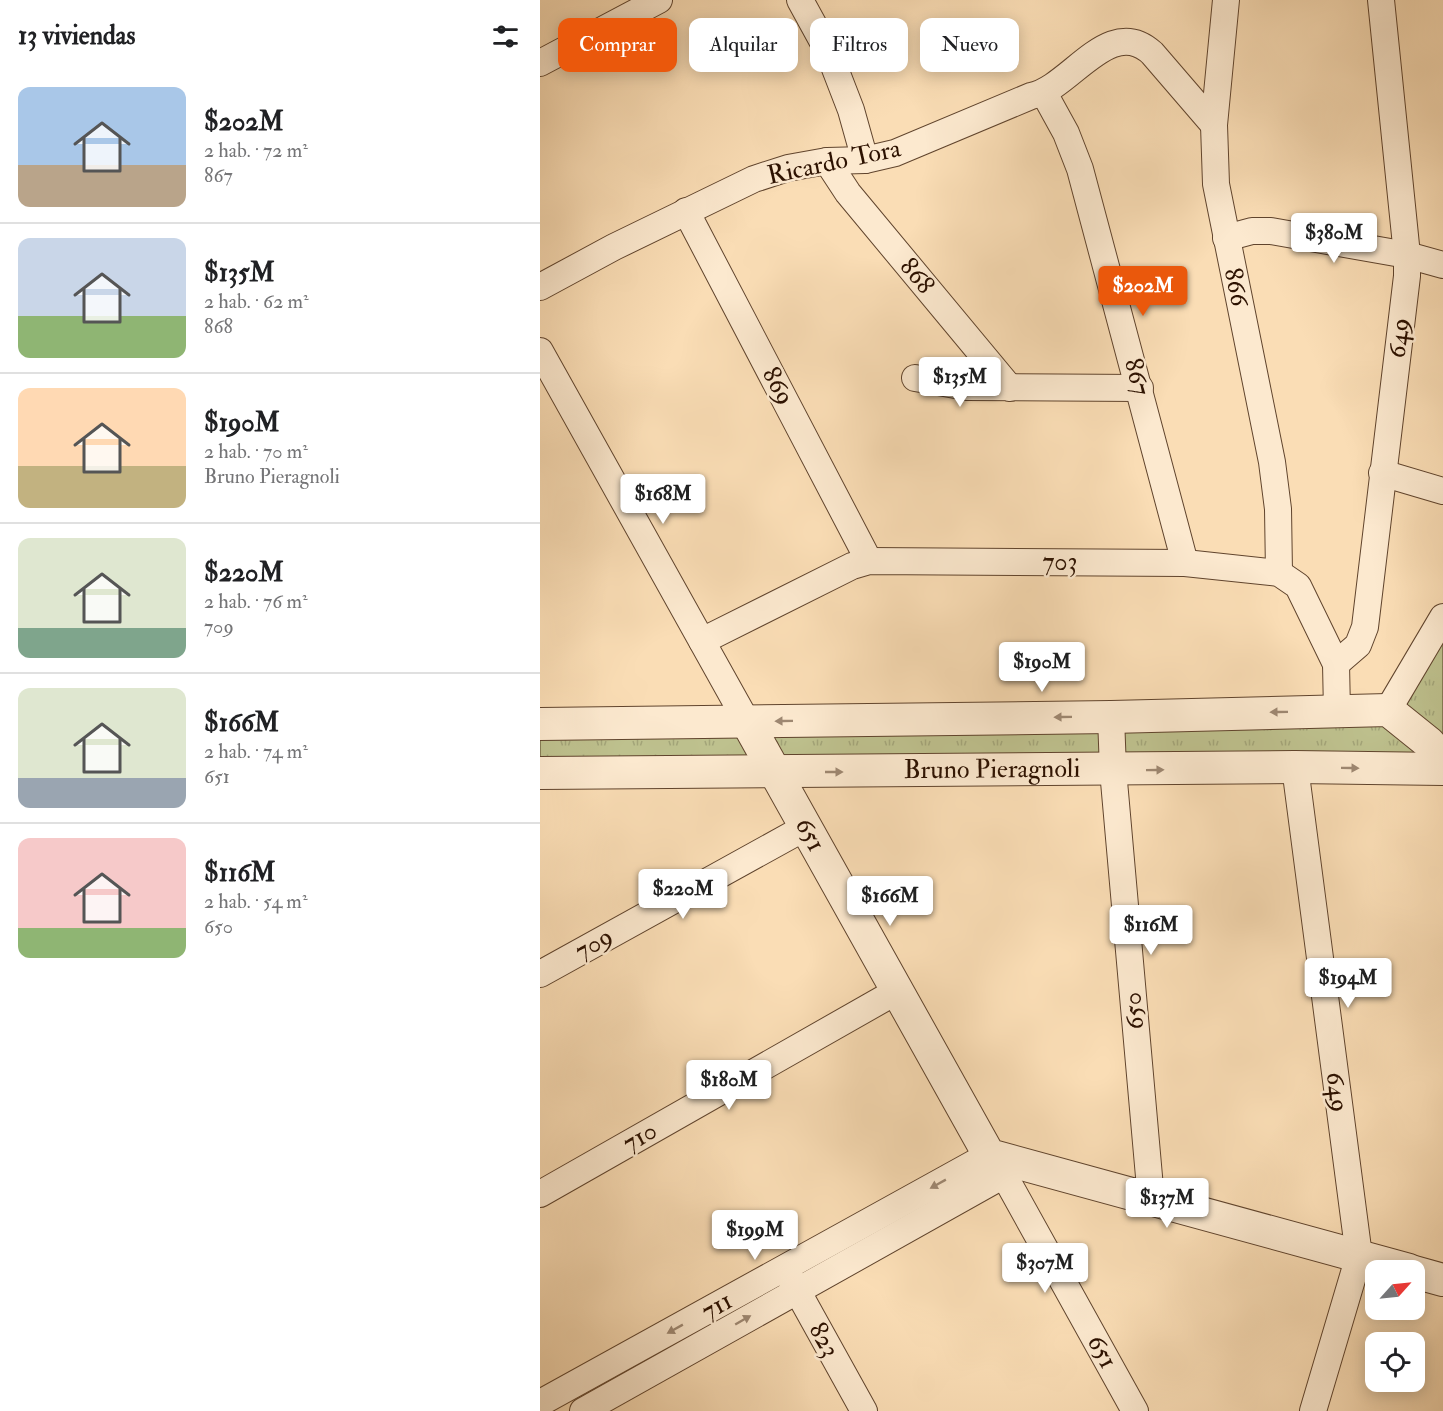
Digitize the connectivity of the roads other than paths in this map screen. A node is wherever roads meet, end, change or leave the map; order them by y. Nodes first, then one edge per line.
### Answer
1 (659, 0) edge
2 (800, 0) edge
3 (1226, 0) edge
4 (1381, 0) edge
5 (540, 63) edge
6 (1044, 93) junction
7 (1214, 125) junction
8 (866, 160) junction
9 (827, 161) junction
10 (686, 211) junction
11 (1226, 238) junction
12 (1407, 255) junction
13 (1443, 265) edge
14 (540, 287) edge
15 (540, 351) edge
16 (915, 378) dead end
17 (1010, 388) junction
18 (1140, 388) junction
19 (1382, 472) junction
20 (1443, 491) edge
21 (869, 561) junction
22 (1185, 563) junction
23 (1279, 573) junction
24 (1443, 617) edge
25 (702, 641) junction
26 (1336, 664) junction
27 (1388, 710) junction
28 (1337, 711) junction
29 (1111, 717) junction
30 (747, 722) junction
31 (540, 724) edge
32 (1443, 759) edge
33 (1295, 767) junction
34 (1443, 769) edge
35 (1113, 770) junction
36 (775, 772) junction
37 (540, 773) edge
38 (806, 827) junction
39 (540, 974) edge
40 (897, 991) junction
41 (996, 1165) junction
42 (540, 1194) edge
43 (1151, 1198) junction
44 (1359, 1256) junction
45 (1373, 1260) edge
46 (1425, 1275) edge
47 (791, 1279) junction
48 (1443, 1280) edge
49 (540, 1402) edge
50 (545, 1411) edge
51 (583, 1411) edge
52 (864, 1411) edge
53 (1135, 1411) edge
54 (1313, 1411) edge

1 - 5 street
2 - 8 street
3 - 7 street, 866
4 - 12 street, 649
6 - 7 street, Ricardo Tora
6 - 8 street, Ricardo Tora
6 - 18 street, 867
7 - 11 street, 866
8 - 9 street, Ricardo Tora
9 - 10 street, Ricardo Tora
9 - 17 street, 868
10 - 14 street, Ricardo Tora
10 - 21 street, 869
11 - 12 street
11 - 23 street, 866
12 - 13 street
12 - 19 street, 649
15 - 25 street, 651
16 - 17 street
17 - 18 street
18 - 22 street, 867
19 - 20 street
19 - 26 street, 649
21 - 22 street, 703
21 - 25 street, 703
22 - 23 street, 703
23 - 26 street
24 - 27 street
25 - 30 street, 651
26 - 28 street
27 - 28 street, Bruno Pieragnoli
27 - 32 street
28 -> 29 street, Bruno Pieragnoli
29 -> 30 street, Bruno Pieragnoli
29 - 35 street, 650
30 - 31 street, Bruno Pieragnoli
30 - 36 street, 651
33 -> 34 street, Bruno Pieragnoli
35 -> 33 street, Bruno Pieragnoli
33 - 44 street, 649
36 -> 35 street, Bruno Pieragnoli
35 - 43 street, 650
36 - 37 street, Bruno Pieragnoli
36 - 38 street, 651
38 - 39 street, 709
38 - 40 street, 651
40 - 41 street, 651
40 - 42 street, 710
41 - 43 street
41 - 47 street, 711
41 - 53 street, 651
43 - 44 street
44 - 45 street
44 - 54 street, 649
46 - 48 street
47 -> 49 street, 711
51 -> 47 street, 711
47 - 52 street, 823
49 - 50 street

